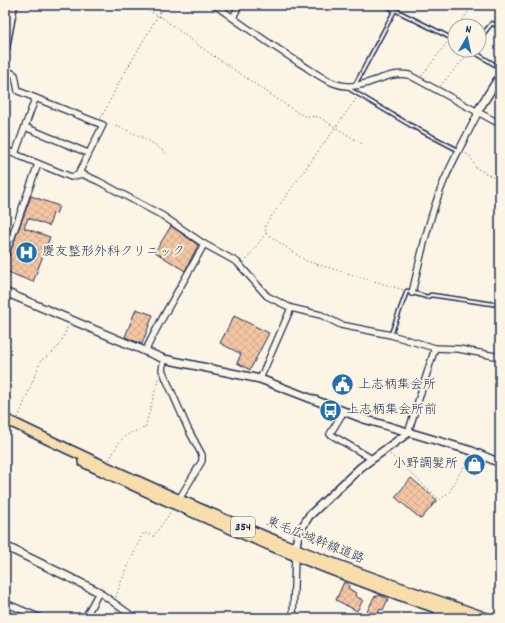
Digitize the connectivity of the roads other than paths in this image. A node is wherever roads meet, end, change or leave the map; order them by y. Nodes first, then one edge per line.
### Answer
1 (13, 5) edge
2 (216, 5) edge
3 (239, 5) edge
4 (385, 5) edge
5 (395, 10) junction
6 (233, 18) junction
7 (500, 28) edge
8 (487, 29) edge
9 (447, 35) edge
10 (5, 48) edge
11 (484, 58) edge
12 (500, 68) edge
13 (5, 69) edge
14 (500, 76) edge
15 (348, 86) junction
16 (355, 86) junction
17 (35, 99) junction
18 (477, 112) junction
19 (500, 124) edge
20 (25, 127) junction
21 (5, 150) edge
22 (459, 150) junction
23 (88, 153) junction
24 (15, 154) junction
25 (38, 164) junction
26 (78, 175) junction
27 (204, 244) junction
28 (5, 256) edge
29 (5, 292) edge
30 (410, 292) junction
31 (500, 305) edge
32 (291, 308) junction
33 (391, 335) junction
34 (435, 348) junction
35 (145, 352) junction
36 (500, 357) edge
37 (164, 359) junction
38 (260, 379) junction
39 (344, 411) junction
40 (5, 419) edge
41 (5, 426) edge
42 (408, 433) junction
43 (372, 458) junction
44 (500, 463) edge
45 (177, 502) junction
46 (5, 546) edge
47 (295, 552) junction
48 (99, 592) junction
49 (5, 603) edge
50 (441, 610) junction
51 (41, 618) edge
52 (85, 618) edge
53 (135, 618) edge
54 (293, 618) edge
55 (434, 618) edge
56 (467, 618) edge
57 (487, 618) edge

1 - 10 main road
2 - 6 street
3 - 6 street
4 - 5 lane
5 - 9 lane
5 - 16 lane
6 - 15 street
7 - 8 lane
11 - 12 lane
13 - 17 street
14 - 18 street
15 - 16 street
15 - 22 lane
16 - 18 street
17 - 20 street
17 - 23 street
18 - 19 street
18 - 22 street
20 - 23 street
20 - 24 street
21 - 24 street
22 - 30 street
23 - 26 street
24 - 25 street
25 - 26 street
25 - 28 street
26 - 27 street
27 - 32 street
27 - 35 street
29 - 35 street
30 - 31 lane
30 - 33 lane
32 - 33 street
32 - 38 street
33 - 34 street
34 - 36 street
34 - 42 street
35 - 37 street
37 - 38 street
37 - 45 street
38 - 39 street
39 - 42 street
39 - 43 street
40 - 45 highway, 東毛広域幹線道路 / 354
41 - 45 highway, 東毛広域幹線道路 / 354
42 - 43 street
42 - 44 street
43 - 47 street
45 - 47 highway, 東毛広域幹線道路 / 354
46 - 48 street
47 - 50 highway, 東毛広域幹線道路 / 354
47 - 54 street
47 - 57 highway, 東毛広域幹線道路 / 354
48 - 52 street
48 - 53 street
49 - 51 street
50 - 55 street
50 - 56 highway, 東毛広域幹線道路 / 354

